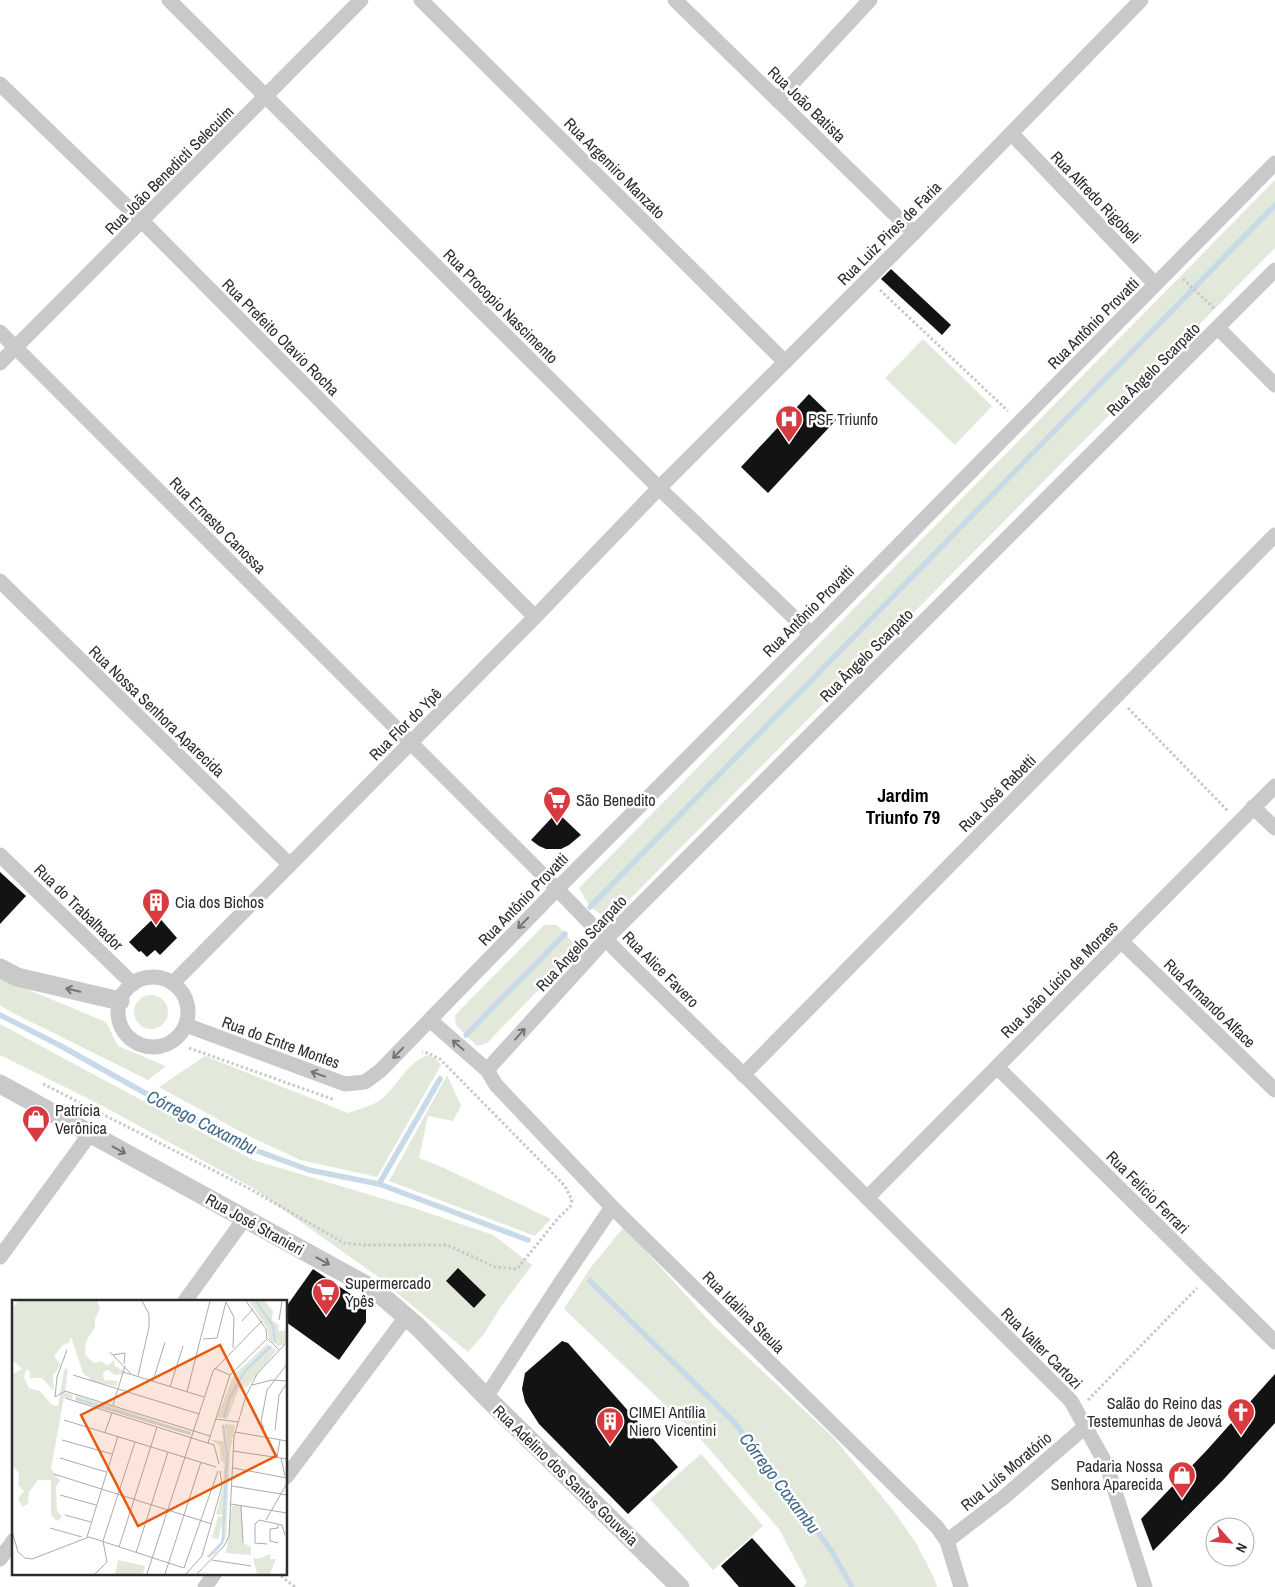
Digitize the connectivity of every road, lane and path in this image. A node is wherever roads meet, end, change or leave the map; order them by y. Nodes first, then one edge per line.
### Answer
1 (169, 0) edge
2 (361, 0) edge
3 (422, 0) edge
4 (675, 0) edge
5 (870, 0) edge
6 (1141, 0) edge
7 (0, 84) edge
8 (266, 97) junction
9 (777, 100) junction
10 (1012, 134) junction
11 (1275, 163) edge
12 (142, 221) junction
13 (914, 233) junction
14 (1275, 270) edge
15 (1184, 280) dead end
16 (874, 284) dead end
17 (1155, 284) junction
18 (1203, 297) dead end
19 (1218, 328) junction
20 (0, 332) edge
21 (16, 348) junction
22 (784, 362) junction
23 (0, 363) edge
24 (1275, 385) edge
25 (1019, 422) junction
26 (659, 488) junction
27 (1275, 535) edge
28 (0, 581) edge
29 (536, 618) junction
30 (811, 634) junction
31 (1116, 696) junction
32 (411, 743) junction
33 (1275, 786) edge
34 (1254, 807) junction
35 (1238, 822) junction
36 (1275, 828) edge
37 (0, 855) edge
38 (290, 865) junction
39 (557, 888) junction
40 (606, 940) junction
41 (1121, 941) junction
42 (0, 968) edge
43 (173, 983) junction
44 (133, 984) junction
45 (120, 1001) junction
46 (430, 1020) junction
47 (186, 1025) junction
48 (189, 1048) dead end
49 (416, 1056) dead end
50 (997, 1067) junction
51 (487, 1070) junction
52 (743, 1074) junction
53 (34, 1080) dead end
54 (365, 1082) joint
55 (0, 1084) edge
56 (1275, 1090) edge
57 (339, 1102) dead end
58 (90, 1134) junction
59 (867, 1198) junction
60 (612, 1207) junction
61 (245, 1218) junction
62 (0, 1257) edge
63 (1209, 1276) junction
64 (187, 1300) edge
65 (406, 1317) junction
66 (1275, 1342) edge
67 (486, 1397) junction
68 (1078, 1411) junction
69 (1086, 1426) junction
70 (288, 1474) edge
71 (947, 1541) junction
72 (12, 1543) edge
73 (0, 1559) edge
74 (214, 1574) edge
75 (278, 1574) edge
76 (205, 1587) edge
77 (295, 1587) edge
78 (680, 1587) edge
79 (961, 1587) edge
80 (1145, 1587) edge

1 - 8 street, Rua Procopio Nascimento
2 - 8 street, Rua João Benedicti Selecuim
3 - 22 street, Rua Argemiro Manzato
4 - 9 street, Rua João Batista
5 - 9 street
6 - 10 street, Rua Luiz Pires de Faria
7 - 12 street, Rua Prefeito Otavio Rocha
8 - 12 street, Rua João Benedicti Selecuim
8 - 26 street, Rua Procopio Nascimento
9 - 13 street, Rua João Batista
10 - 13 street, Rua Luiz Pires de Faria
10 - 17 street, Rua Alfredo Rigobeli
11 - 17 street, Rua Antônio Provatti
12 - 21 street, Rua João Benedicti Selecuim
12 - 29 street, Rua Prefeito Otavio Rocha
13 - 22 street, Rua Luiz Pires de Faria
14 - 19 street, Rua Ângelo Scarpato
15 - 18 path
16 - 25 path
17 - 25 street, Rua Antônio Provatti
19 - 24 street
19 - 40 street, Rua Ângelo Scarpato
20 - 21 street, Rua Ernesto Canossa
21 - 23 street, Rua João Benedicti Selecuim
21 - 32 street, Rua Ernesto Canossa
22 - 26 street, Rua Luiz Pires de Faria
25 - 30 street, Rua Antônio Provatti
26 - 29 street, Rua Flor do Ypê
26 - 30 street, Rua Procopio Nascimento
27 - 31 street, Rua José Rabetti
28 - 38 street, Rua Nossa Senhora Aparecida
29 - 32 street, Rua Flor do Ypê
30 - 39 street, Rua Antônio Provatti
31 - 35 path
31 - 52 street, Rua José Rabetti
32 - 38 street, Rua Flor do Ypê
32 - 39 street, Rua Alice Favero
33 - 34 street, Rua João Lúcio de Moraes
34 - 35 street, Rua João Lúcio de Moraes
34 - 36 street
35 - 41 street, Rua João Lúcio de Moraes
37 - 44 street, Rua do Trabalhador
38 - 43 street, Rua Flor do Ypê
39 - 40 street, Rua Alice Favero
39 -> 46 street, Rua Antônio Provatti
51 -> 40 street, Rua Ângelo Scarpato
40 - 52 street, Rua Alice Favero
41 - 50 street, Rua João Lúcio de Moraes
41 - 56 street, Rua Armando Alface
45 -> 42 street
43 - 44 street
43 - 47 street
44 - 45 street
45 - 47 street
51 -> 46 street, Rua Idalina Steula
46 -> 54 street, Rua Antônio Provatti
54 -> 47 street, Rua do Entre Montes
48 - 57 path
49 - 53 path
50 - 59 street, Rua João Lúcio de Moraes
50 - 63 street, Rua Felicio Ferrari
51 - 60 street, Rua Idalina Steula
52 - 59 street, Rua Alice Favero
55 - 58 street, Rua José Stranieri
58 -> 61 street, Rua José Stranieri
58 - 62 street
59 - 68 street, Rua Valter Cartozi
60 - 67 street, Rua Adelino dos Santos Gouveia
60 - 71 street, Rua Idalina Steula
61 - 64 street
61 -> 65 street, Rua José Stranieri
63 - 66 street, Rua Felicio Ferrari
63 - 68 path
65 - 67 street, Rua José Stranieri
65 - 70 street
67 - 78 street, Rua Adelino dos Santos Gouveia
68 - 69 street, Rua Valter Cartozi
69 - 71 street, Rua Luís Moratório
69 - 80 street, Rua Valter Cartozi
71 - 79 street, Rua Idalina Steula
72 - 73 street
74 - 76 street
75 - 77 path

